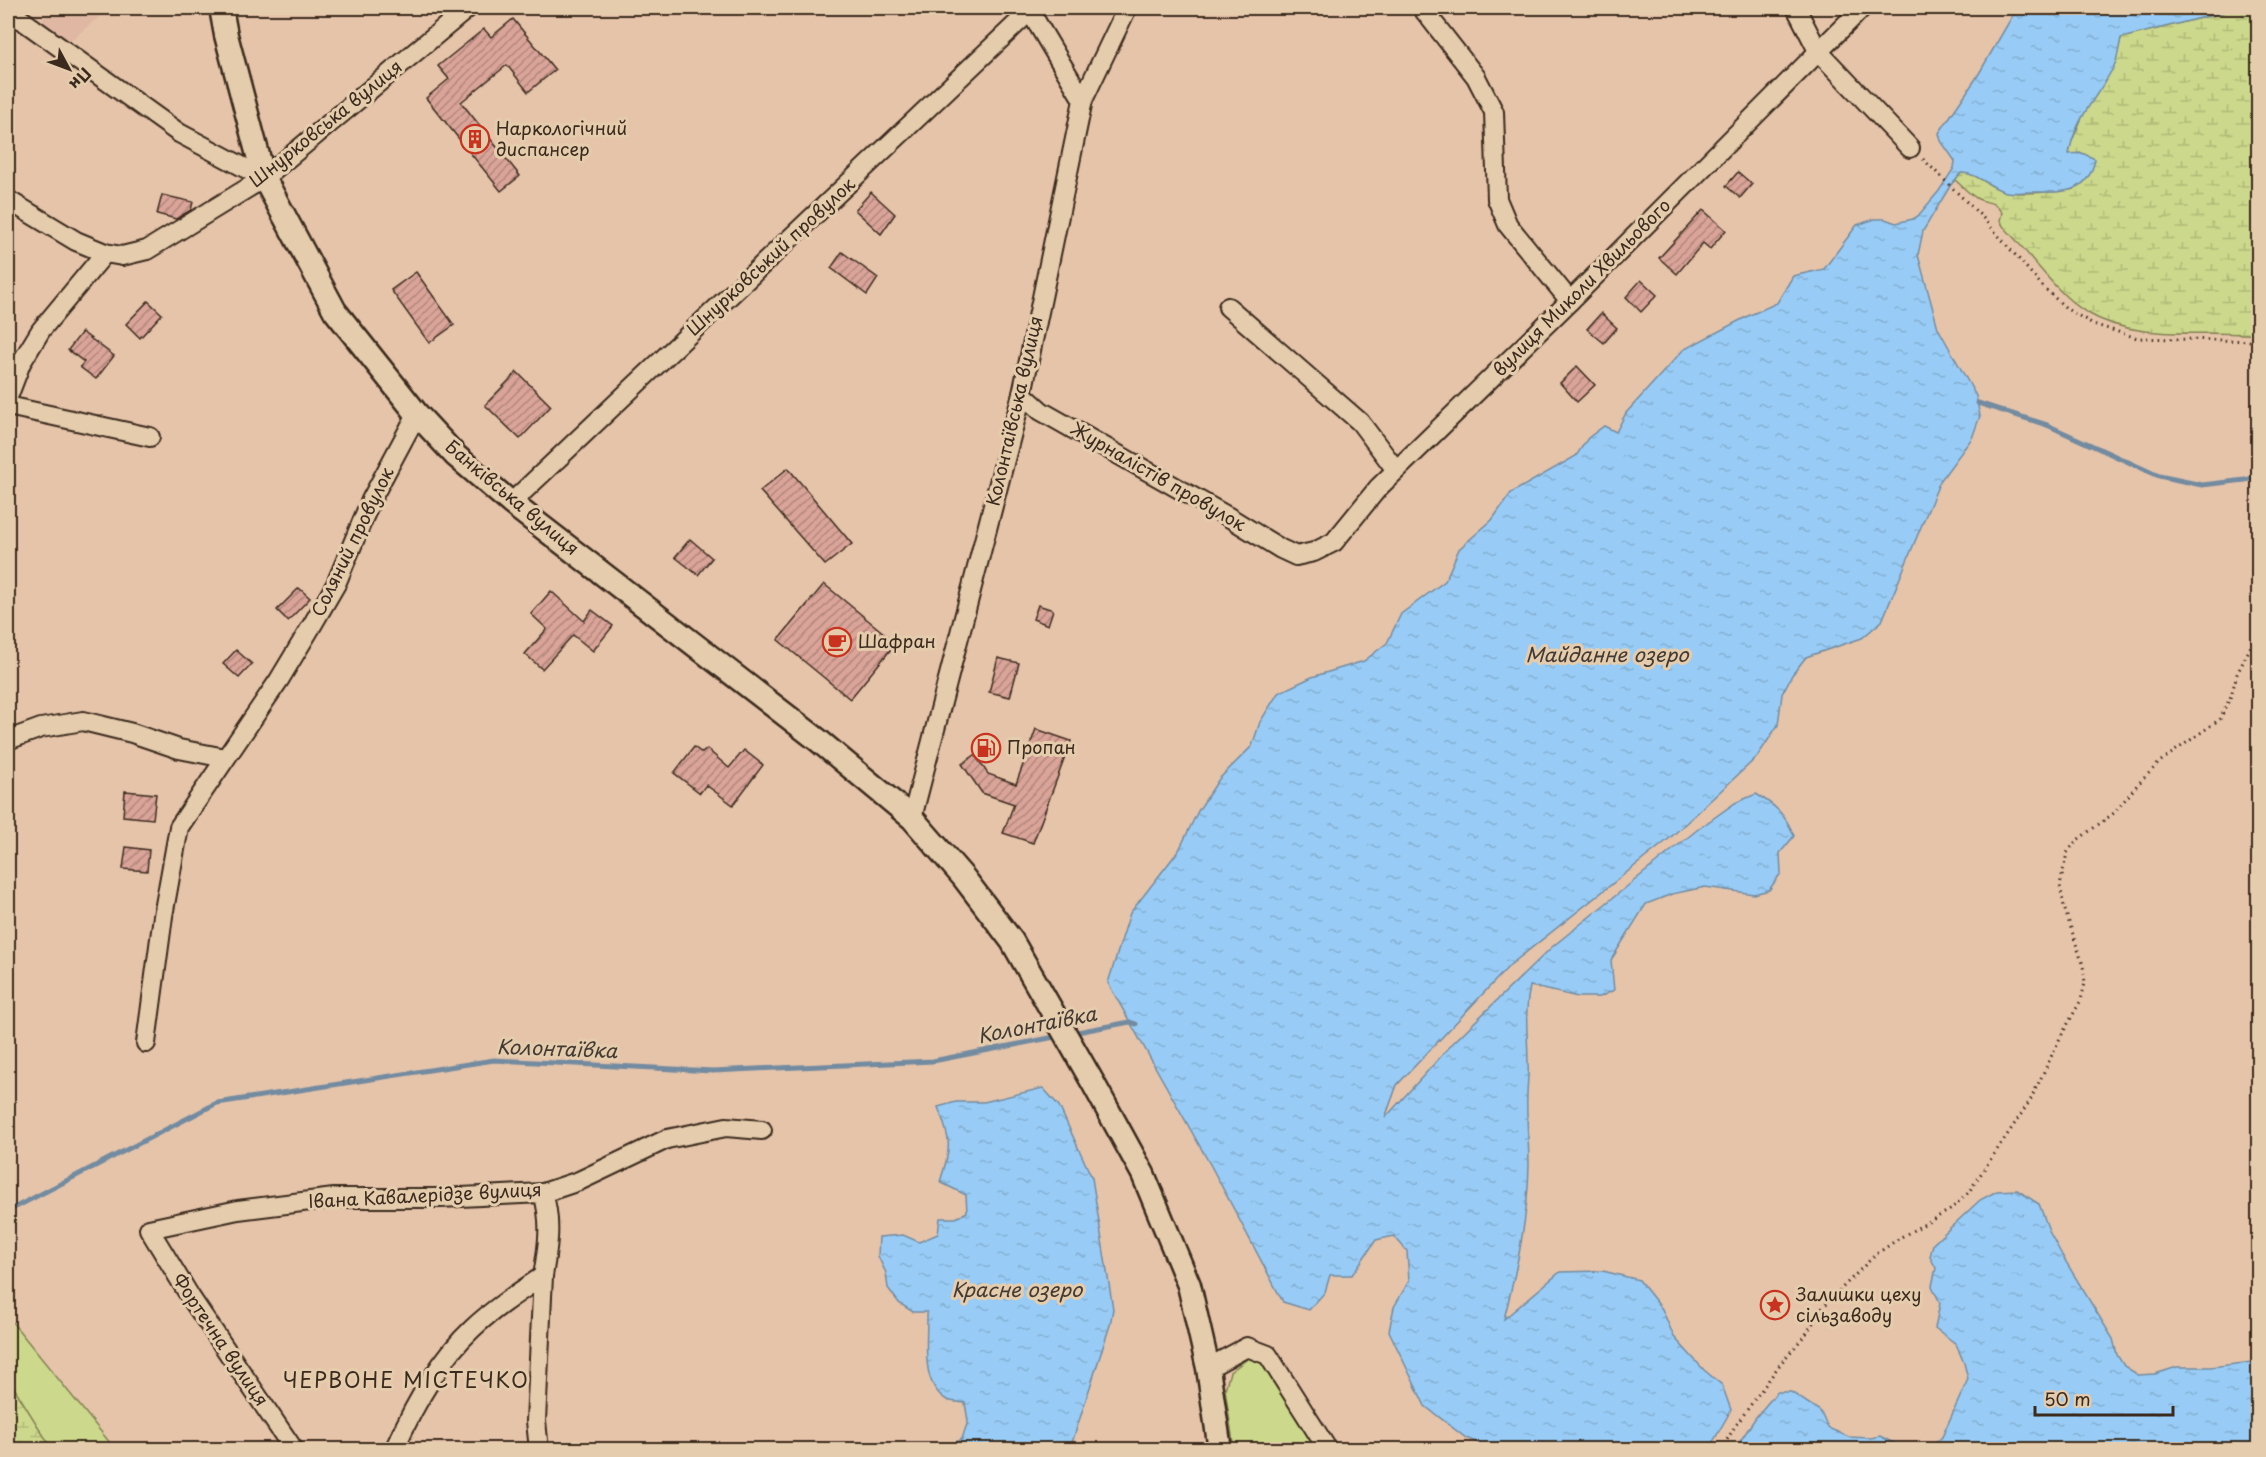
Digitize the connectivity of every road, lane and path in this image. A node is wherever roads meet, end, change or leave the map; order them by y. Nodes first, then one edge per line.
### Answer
1 (221, 8) edge
2 (468, 8) edge
3 (1127, 8) edge
4 (1422, 8) edge
5 (1796, 8) edge
6 (1862, 8) edge
7 (1029, 9) edge
8 (8, 10) edge
9 (1818, 51) junction
10 (1083, 100) junction
11 (1910, 148) joint
12 (264, 178) junction
13 (8, 200) edge
14 (105, 253) junction
15 (1570, 301) junction
16 (1228, 307) dead end
17 (2259, 341) edge
18 (1022, 394) junction
19 (8, 397) edge
20 (8, 406) edge
21 (417, 414) junction
22 (150, 437) dead end
23 (1396, 470) junction
24 (511, 503) junction
25 (1296, 556) joint
26 (2259, 624) edge
27 (8, 740) edge
28 (225, 758) junction
29 (912, 818) junction
30 (146, 1043) dead end
31 (762, 1130) dead end
32 (543, 1193) junction
33 (149, 1229) joint
34 (543, 1276) junction
35 (1208, 1368) junction
36 (294, 1449) edge
37 (394, 1449) edge
38 (539, 1449) edge
39 (1220, 1449) edge
40 (1328, 1449) edge
41 (1721, 1449) edge

1 - 12 main road, Банківська вулиця
2 - 12 street, Шнурковська вулиця
3 - 10 street, Колонтаївська вулиця
4 - 15 street
5 - 9 street
6 - 9 street, вулиця Миколи Хвильового
7 - 10 street
7 - 24 street, Шнурковський провулок
8 - 12 street
9 - 11 street
9 - 15 street, вулиця Миколи Хвильового
10 - 18 street, Колонтаївська вулиця
11 - 17 path
12 - 14 street, Шнурковська вулиця
12 - 21 main road, Банківська вулиця
13 - 14 street
14 - 19 street
15 - 23 street, вулиця Миколи Хвильового
16 - 23 street
18 - 25 street, Журналістів провулок
18 - 29 street, Колонтаївська вулиця
20 - 22 street
21 - 24 main road, Банківська вулиця
21 - 28 street, Соляний провулок
23 - 25 street, вулиця Миколи Хвильового
24 - 29 main road, Банківська вулиця
26 - 41 path
27 - 28 street
28 - 30 street, Соляний провулок
29 - 35 main road, Банківська вулиця
31 - 32 street, Івана Кавалерідзе вулиця
32 - 33 street, Івана Кавалерідзе вулиця
32 - 34 street
33 - 36 street, Фортечна вулиця
34 - 37 street
34 - 38 street
35 - 39 main road, Банківська вулиця
35 - 40 street

